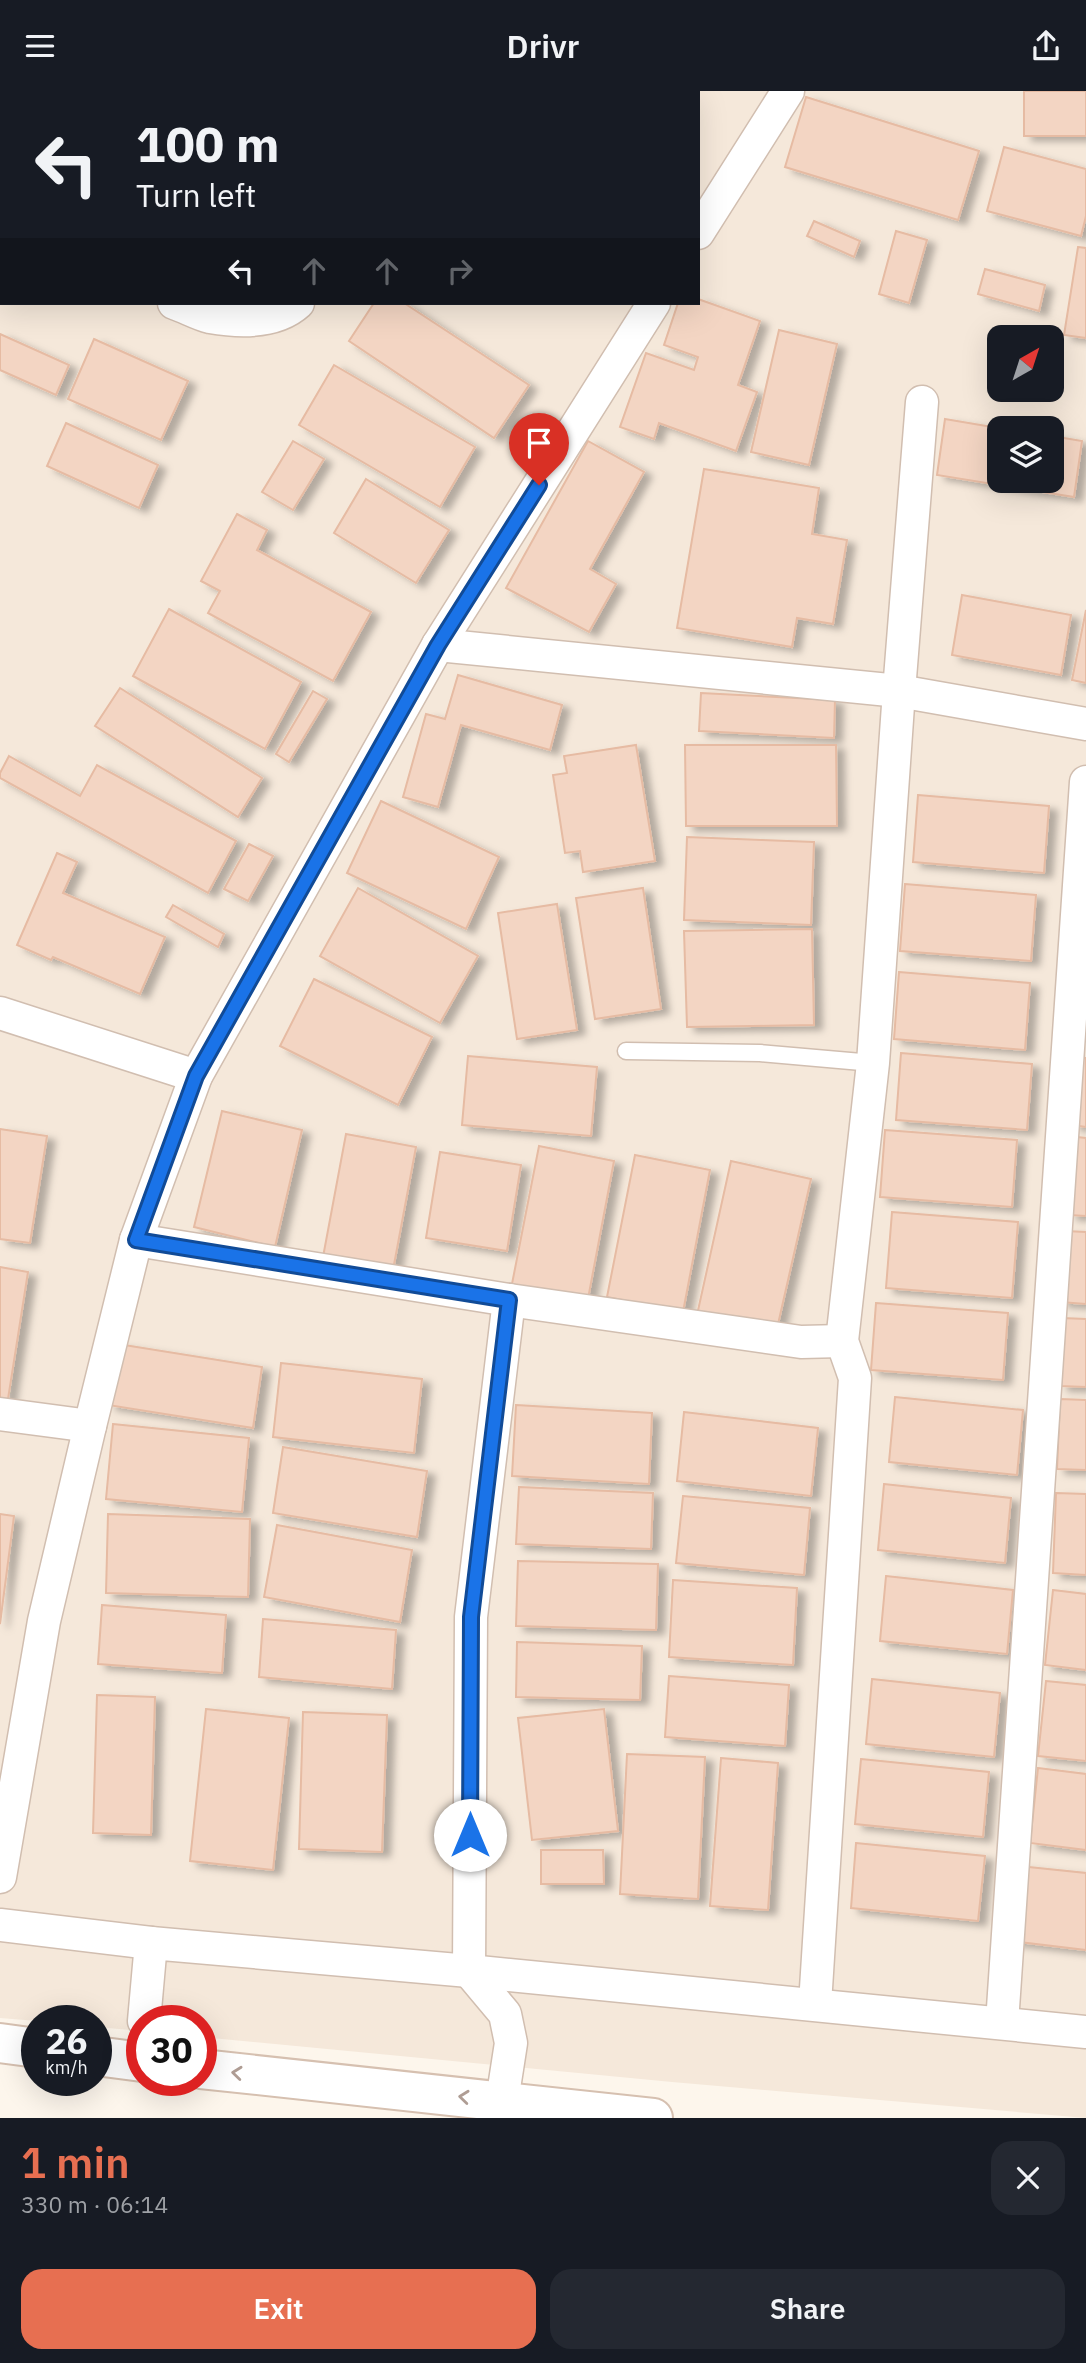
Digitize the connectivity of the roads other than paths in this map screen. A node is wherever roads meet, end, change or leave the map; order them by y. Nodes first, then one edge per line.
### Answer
1 (788, 91) edge
2 (700, 230) edge
3 (179, 305) edge
4 (296, 305) edge
5 (653, 305) edge
6 (922, 402) dead end
7 (438, 645) junction
8 (899, 691) junction
9 (1086, 724) edge
10 (1086, 782) edge
11 (0, 1013) edge
12 (626, 1051) dead end
13 (873, 1063) junction
14 (196, 1076) junction
15 (136, 1240) junction
16 (509, 1300) junction
17 (842, 1341) junction
18 (0, 1414) edge
19 (90, 1426) junction
20 (0, 1877) edge
21 (0, 1925) edge
22 (151, 1943) junction
23 (469, 1971) junction
24 (815, 2004) junction
25 (145, 2005) edge
26 (1002, 2023) junction
27 (1086, 2032) edge
28 (0, 2043) edge
29 (21, 2046) edge
30 (217, 2071) edge
31 (502, 2101) junction
32 (653, 2118) edge

1 - 2 street
3 - 4 street
5 - 7 street
6 - 8 street
7 - 8 street
7 - 14 street
8 - 9 street
8 - 13 street
10 - 26 street
11 - 14 street
12 - 13 lane
13 - 17 street
14 - 15 street
15 - 16 street
15 - 19 street
16 - 17 street
16 - 23 street
17 - 24 street
18 - 19 street
19 - 20 street
21 - 22 street
22 - 23 street
22 - 25 street
23 - 24 street
23 - 31 street
24 - 26 street
26 - 27 street
28 - 29 main road
31 -> 30 main road
31 - 32 main road

